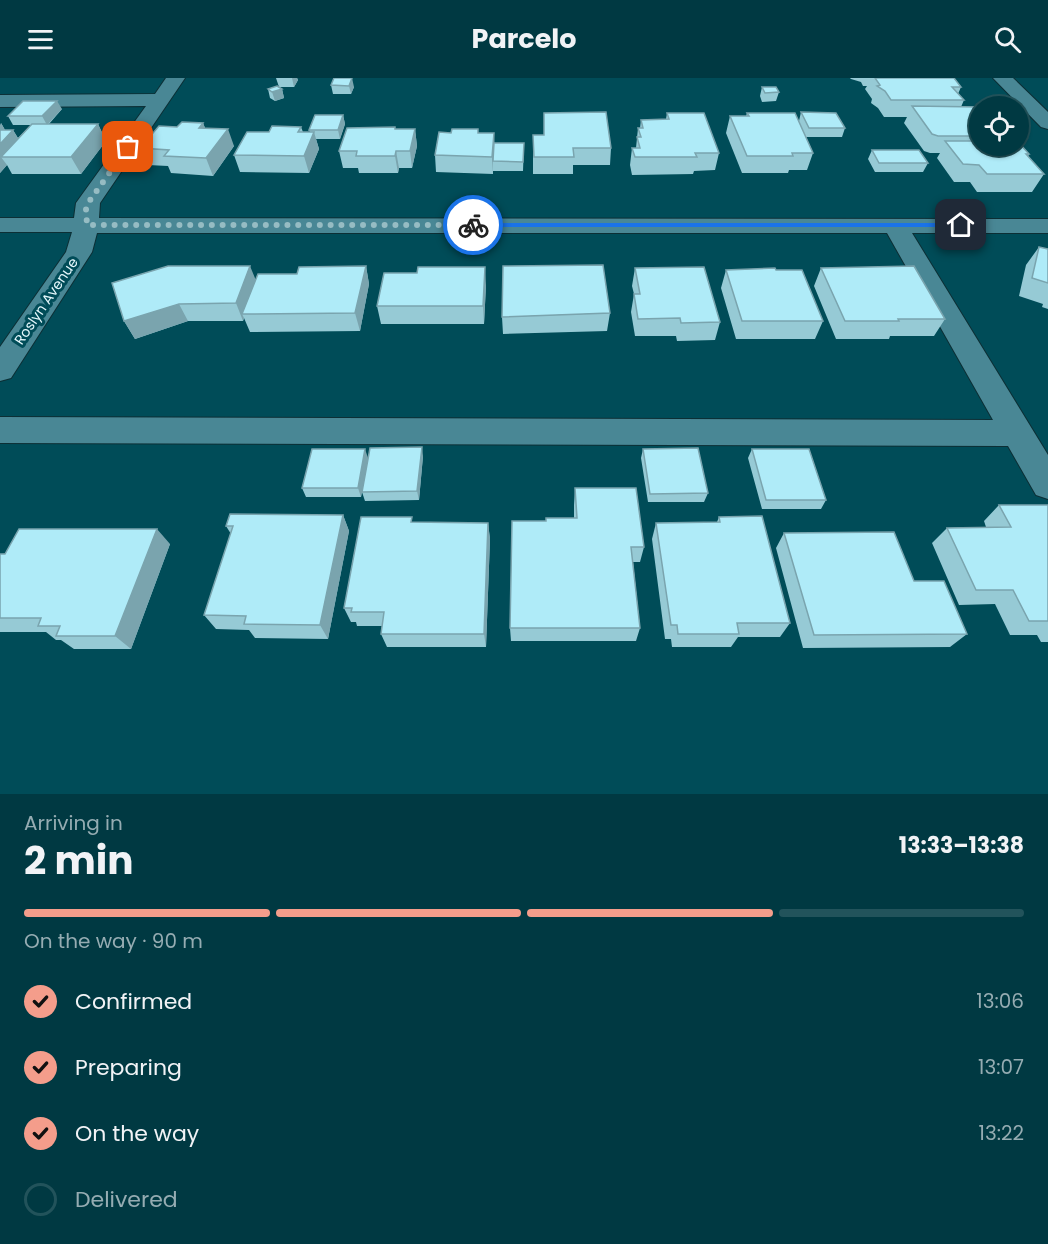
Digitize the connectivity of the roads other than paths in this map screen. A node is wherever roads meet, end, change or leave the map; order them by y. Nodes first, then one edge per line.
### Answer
1 (176, 78) edge
2 (1002, 78) edge
3 (1020, 96) edge
4 (161, 100) junction
5 (0, 101) edge
6 (1029, 103) edge
7 (1048, 104) edge
8 (1029, 105) edge
9 (1048, 123) edge
10 (0, 225) edge
11 (87, 225) junction
12 (895, 225) junction
13 (1048, 226) edge
14 (0, 370) edge
15 (0, 430) edge
16 (1017, 433) junction
17 (1048, 485) edge

1 - 4 street, Roslyn Avenue
2 - 3 street
4 - 5 street
4 - 11 street, Roslyn Avenue
6 - 7 street
8 - 9 street
10 - 11 street
11 - 12 street
11 - 14 street, Roslyn Avenue
12 - 13 street
12 - 16 street
15 - 16 street
16 - 17 street

